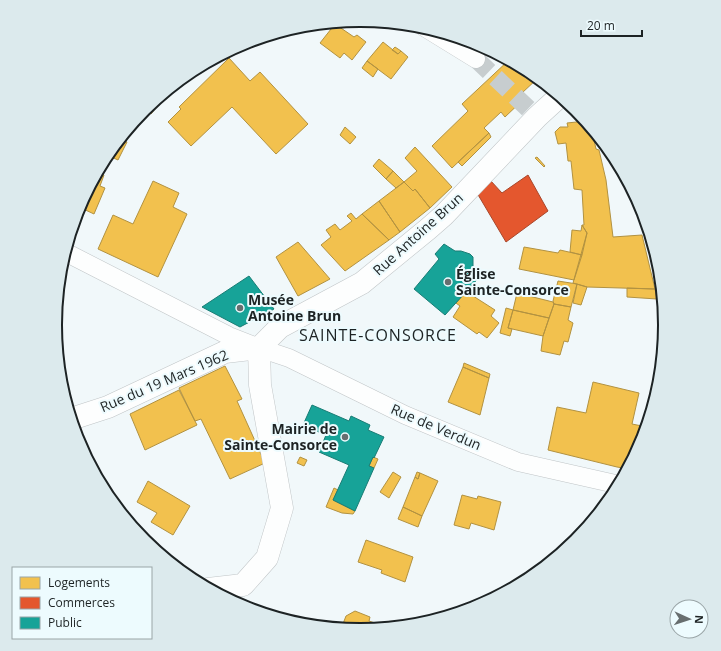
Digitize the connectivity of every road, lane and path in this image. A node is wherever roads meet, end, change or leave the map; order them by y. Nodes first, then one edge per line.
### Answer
1 (443, 39) edge
2 (476, 59) tunnel mouth
3 (556, 100) edge
4 (71, 255) edge
5 (259, 348) junction
6 (77, 417) edge
7 (614, 484) edge
8 (217, 587) edge

1 - 2 street
3 - 5 street, Rue Antoine Brun
4 - 5 street, Rue de Verdun
5 - 6 street, Rue du 19 Mars 1962
5 - 7 street, Rue de Verdun
5 - 8 street

